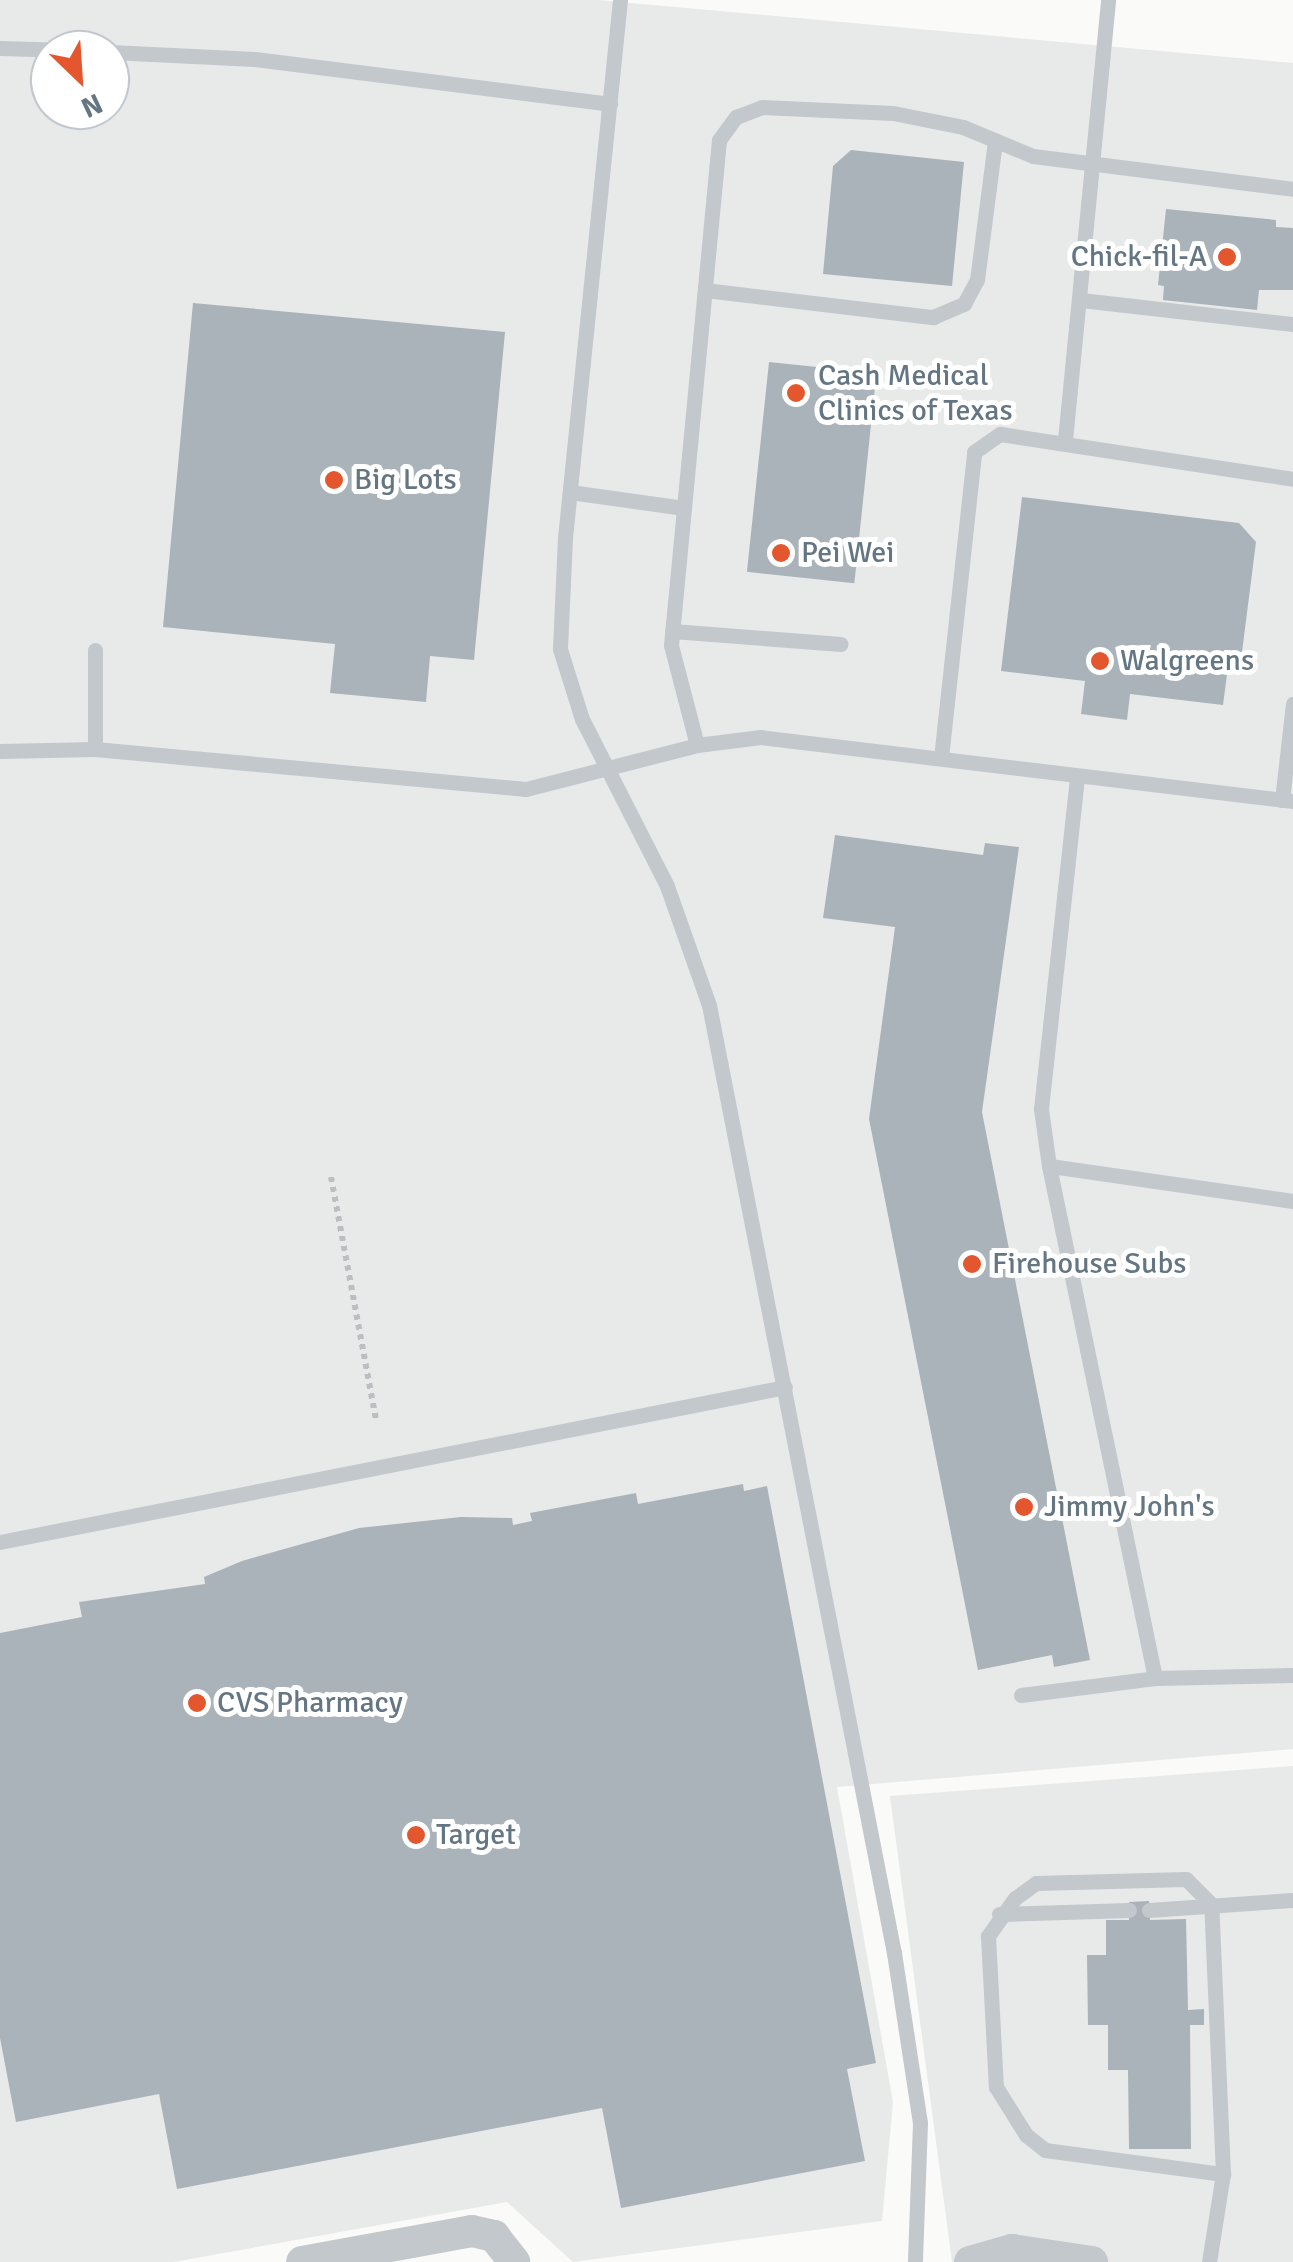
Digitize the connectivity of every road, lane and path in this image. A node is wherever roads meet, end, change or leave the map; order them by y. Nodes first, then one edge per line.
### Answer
1 (620, 0) edge
2 (1108, 0) edge
3 (0, 48) edge
4 (30, 49) edge
5 (130, 53) edge
6 (610, 104) junction
7 (995, 142) junction
8 (1094, 162) junction
9 (1293, 189) edge
10 (704, 290) junction
11 (1081, 300) junction
12 (1293, 324) edge
13 (1065, 440) junction
14 (1293, 479) edge
15 (570, 492) junction
16 (684, 508) junction
17 (672, 630) junction
18 (840, 644) dead end
19 (95, 650) dead end
20 (1293, 704) edge
21 (697, 745) junction
22 (96, 749) junction
23 (0, 751) edge
24 (941, 758) junction
25 (610, 772) junction
26 (1077, 778) junction
27 (1288, 800) edge
28 (1049, 1166) junction
29 (330, 1177) dead end
30 (1293, 1201) edge
31 (785, 1388) junction
32 (376, 1420) dead end
33 (0, 1542) edge
34 (1293, 1675) edge
35 (1155, 1678) junction
36 (1021, 1695) dead end
37 (1293, 1900) edge
38 (1212, 1904) junction
39 (1129, 1910) dead end
40 (1149, 1910) dead end
41 (998, 1914) junction
42 (1223, 2174) junction
43 (1025, 2256) edge
44 (302, 2262) edge
45 (514, 2262) edge
46 (915, 2262) edge
47 (970, 2262) edge
48 (1092, 2262) edge
49 (1209, 2262) edge

1 - 6 lane
2 - 8 lane
3 - 4 lane
5 - 6 lane
6 - 15 lane
7 - 8 lane
7 - 10 lane
7 - 10 lane
8 - 9 lane
8 - 11 lane
10 - 16 lane
11 - 12 lane
11 - 13 lane
13 - 14 lane
13 - 24 lane
15 - 16 lane
15 - 25 lane
16 - 17 lane
17 - 18 lane
17 - 21 lane
19 - 22 lane
20 - 27 lane
21 - 24 lane
21 - 25 lane
22 - 23 lane
22 - 25 lane
24 - 26 lane
25 - 31 lane
26 - 27 lane
26 - 28 lane
28 - 30 lane
28 - 35 lane
29 - 32 path
31 - 33 lane
31 - 46 lane
34 - 35 lane
35 - 36 lane
37 - 38 lane
38 - 40 lane
38 - 41 lane
38 - 42 lane
39 - 41 lane
41 - 42 lane
42 - 49 lane
43 - 47 street
43 - 48 street
44 - 45 street

